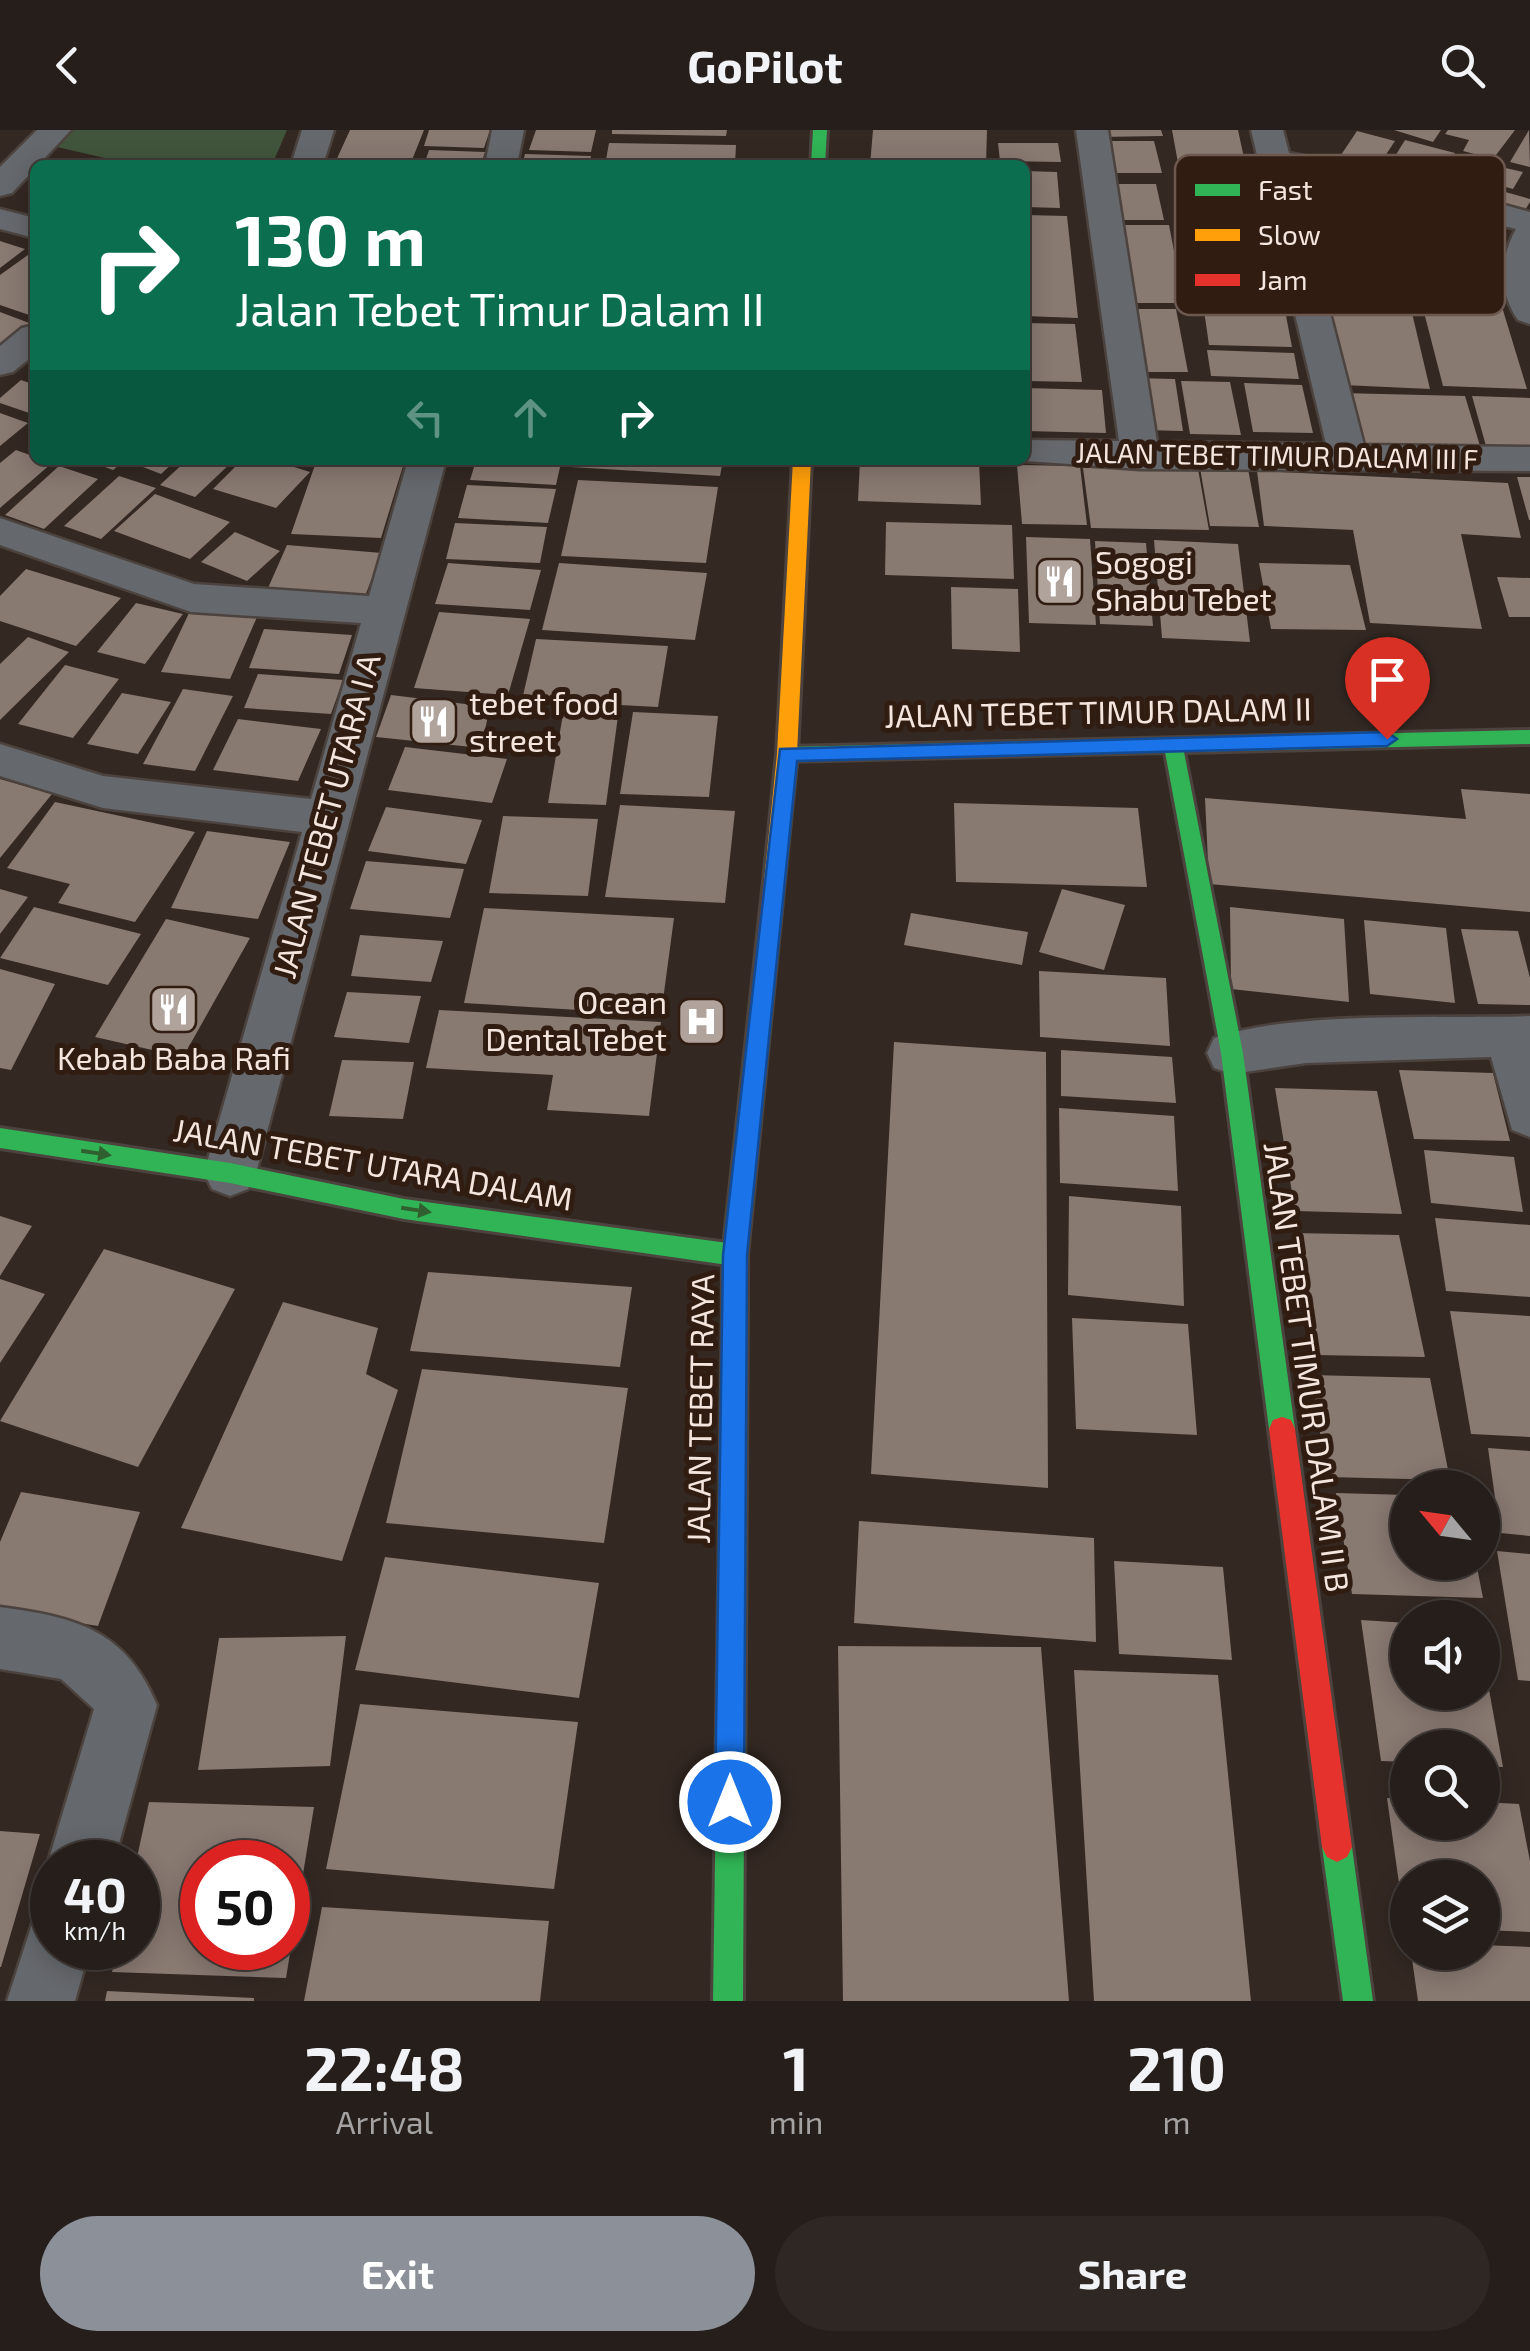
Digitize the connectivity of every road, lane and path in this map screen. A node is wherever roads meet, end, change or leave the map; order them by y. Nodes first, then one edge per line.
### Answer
1 (55, 130) edge
2 (318, 130) edge
3 (508, 130) edge
4 (820, 130) edge
5 (1092, 130) edge
6 (1270, 145) edge
7 (1301, 155) edge
8 (309, 160) edge
9 (502, 160) edge
10 (818, 160) edge
11 (1, 184) edge
12 (1505, 215) edge
13 (0, 218) edge
14 (1530, 222) edge
15 (30, 227) edge
16 (1530, 233) edge
17 (1530, 313) edge
18 (1313, 315) edge
19 (1030, 452) edge
20 (1140, 456) junction
21 (1349, 458) junction
22 (1530, 458) edge
23 (415, 465) edge
24 (802, 465) edge
25 (0, 531) edge
26 (383, 611) junction
27 (1530, 737) edge
28 (1173, 745) junction
29 (788, 754) junction
30 (0, 760) edge
31 (326, 818) junction
32 (1520, 1036) edge
33 (1232, 1053) junction
34 (1530, 1115) edge
35 (0, 1138) edge
36 (230, 1174) junction
37 (735, 1255) junction
38 (0, 1638) edge
39 (87, 1840) edge
40 (50, 1970) edge
41 (41, 2001) edge
42 (728, 2001) edge
43 (1358, 2001) edge

1 - 11 street
2 - 8 street
3 - 9 street
4 - 10 street
5 - 20 street
6 - 7 street
12 - 14 street
13 - 15 street
16 - 17 street
18 - 21 street
19 - 20 street, JALAN TEBET TIMUR DALAM III F
20 - 21 street, JALAN TEBET TIMUR DALAM III F
21 - 22 street, JALAN TEBET TIMUR DALAM III F
23 - 26 street, JALAN TEBET UTARA I A
24 - 29 street, JALAN TEBET RAYA
25 - 26 street
26 - 31 street, JALAN TEBET UTARA I A
27 - 28 street, JALAN TEBET TIMUR DALAM II
28 - 29 street, JALAN TEBET TIMUR DALAM II
28 - 33 street, JALAN TEBET TIMUR DALAM II B
29 - 37 street, JALAN TEBET RAYA
30 - 31 street
31 - 36 street, JALAN TEBET UTARA I A
32 - 33 street
32 - 34 street
33 - 43 street, JALAN TEBET TIMUR DALAM II B
35 -> 36 street, JALAN TEBET UTARA DALAM
36 -> 37 street, JALAN TEBET UTARA DALAM
37 - 42 street, JALAN TEBET RAYA
38 - 39 street
40 - 41 street

